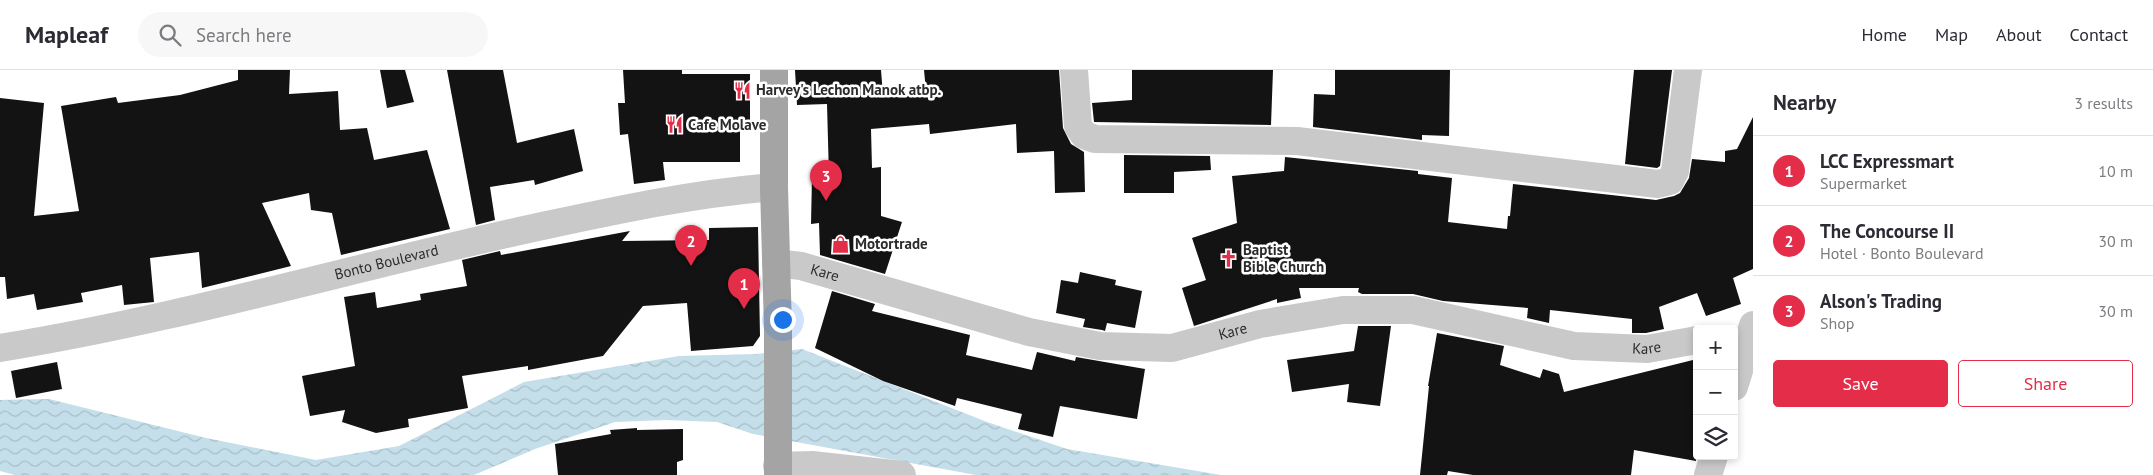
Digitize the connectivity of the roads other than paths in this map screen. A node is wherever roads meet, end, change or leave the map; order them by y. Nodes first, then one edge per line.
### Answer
1 (774, 70) edge
2 (1074, 70) edge
3 (1688, 70) edge
4 (774, 187) junction
5 (776, 263) junction
6 (1753, 321) edge
7 (1753, 325) edge
8 (1738, 326) edge
9 (1693, 341) edge
10 (0, 348) edge
11 (1738, 374) edge
12 (1713, 460) edge
13 (778, 465) edge
14 (902, 475) edge
15 (1708, 475) edge

1 - 4 main road
2 - 3 street
4 - 5 main road
4 - 10 street, Bonto Boulevard
5 - 9 street, Kare
5 - 13 main road
6 - 8 street
7 - 11 street
12 - 15 street
13 - 14 street

